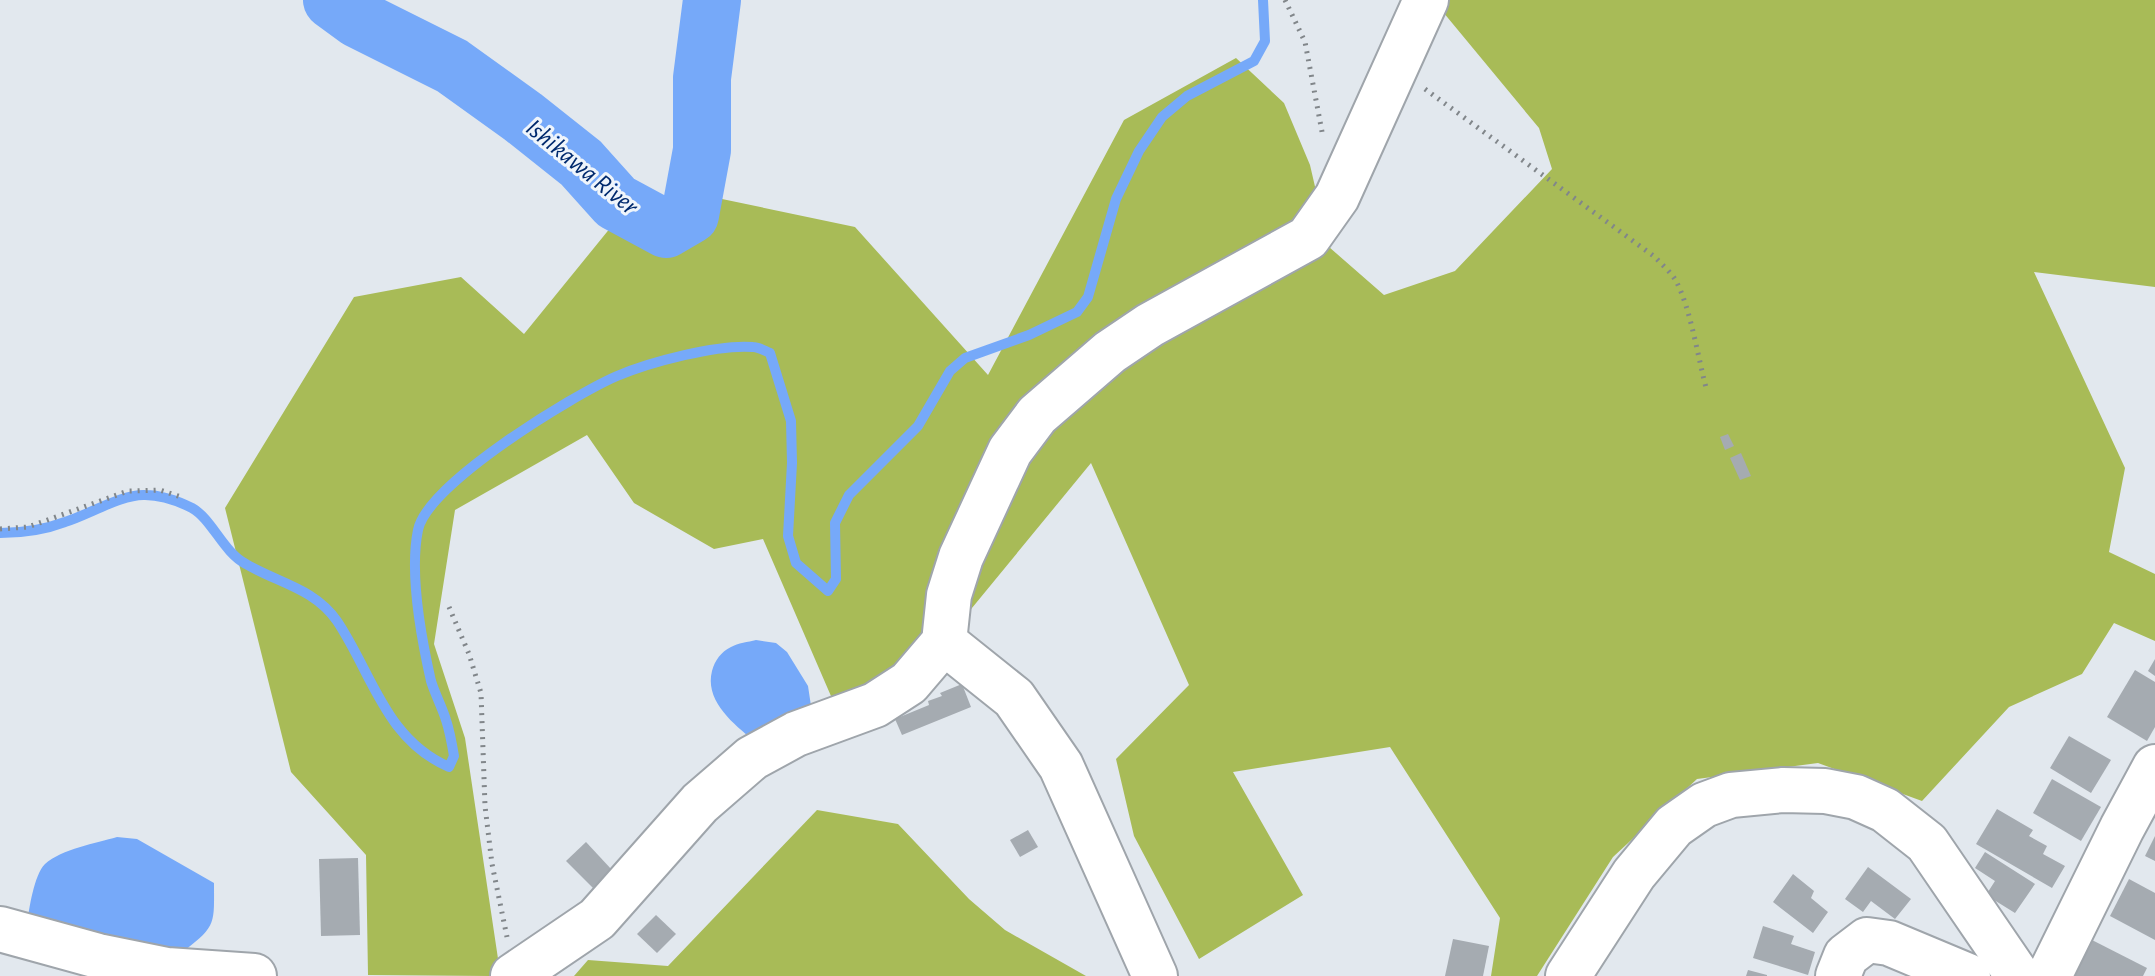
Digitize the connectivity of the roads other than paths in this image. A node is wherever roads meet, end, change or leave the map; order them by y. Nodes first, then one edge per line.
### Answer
1 (1426, 0) edge
2 (944, 642) junction
3 (2155, 767) edge
4 (0, 929) edge
5 (166, 973) edge
6 (516, 974) edge
7 (254, 976) edge
8 (1155, 976) edge
9 (1568, 976) edge
10 (1838, 976) edge
11 (1968, 976) edge
12 (2018, 976) edge
13 (2049, 976) edge

1 - 2 street
2 - 6 street
2 - 8 street
3 - 13 street
4 - 5 street
5 - 7 street
9 - 12 street
10 - 11 street

